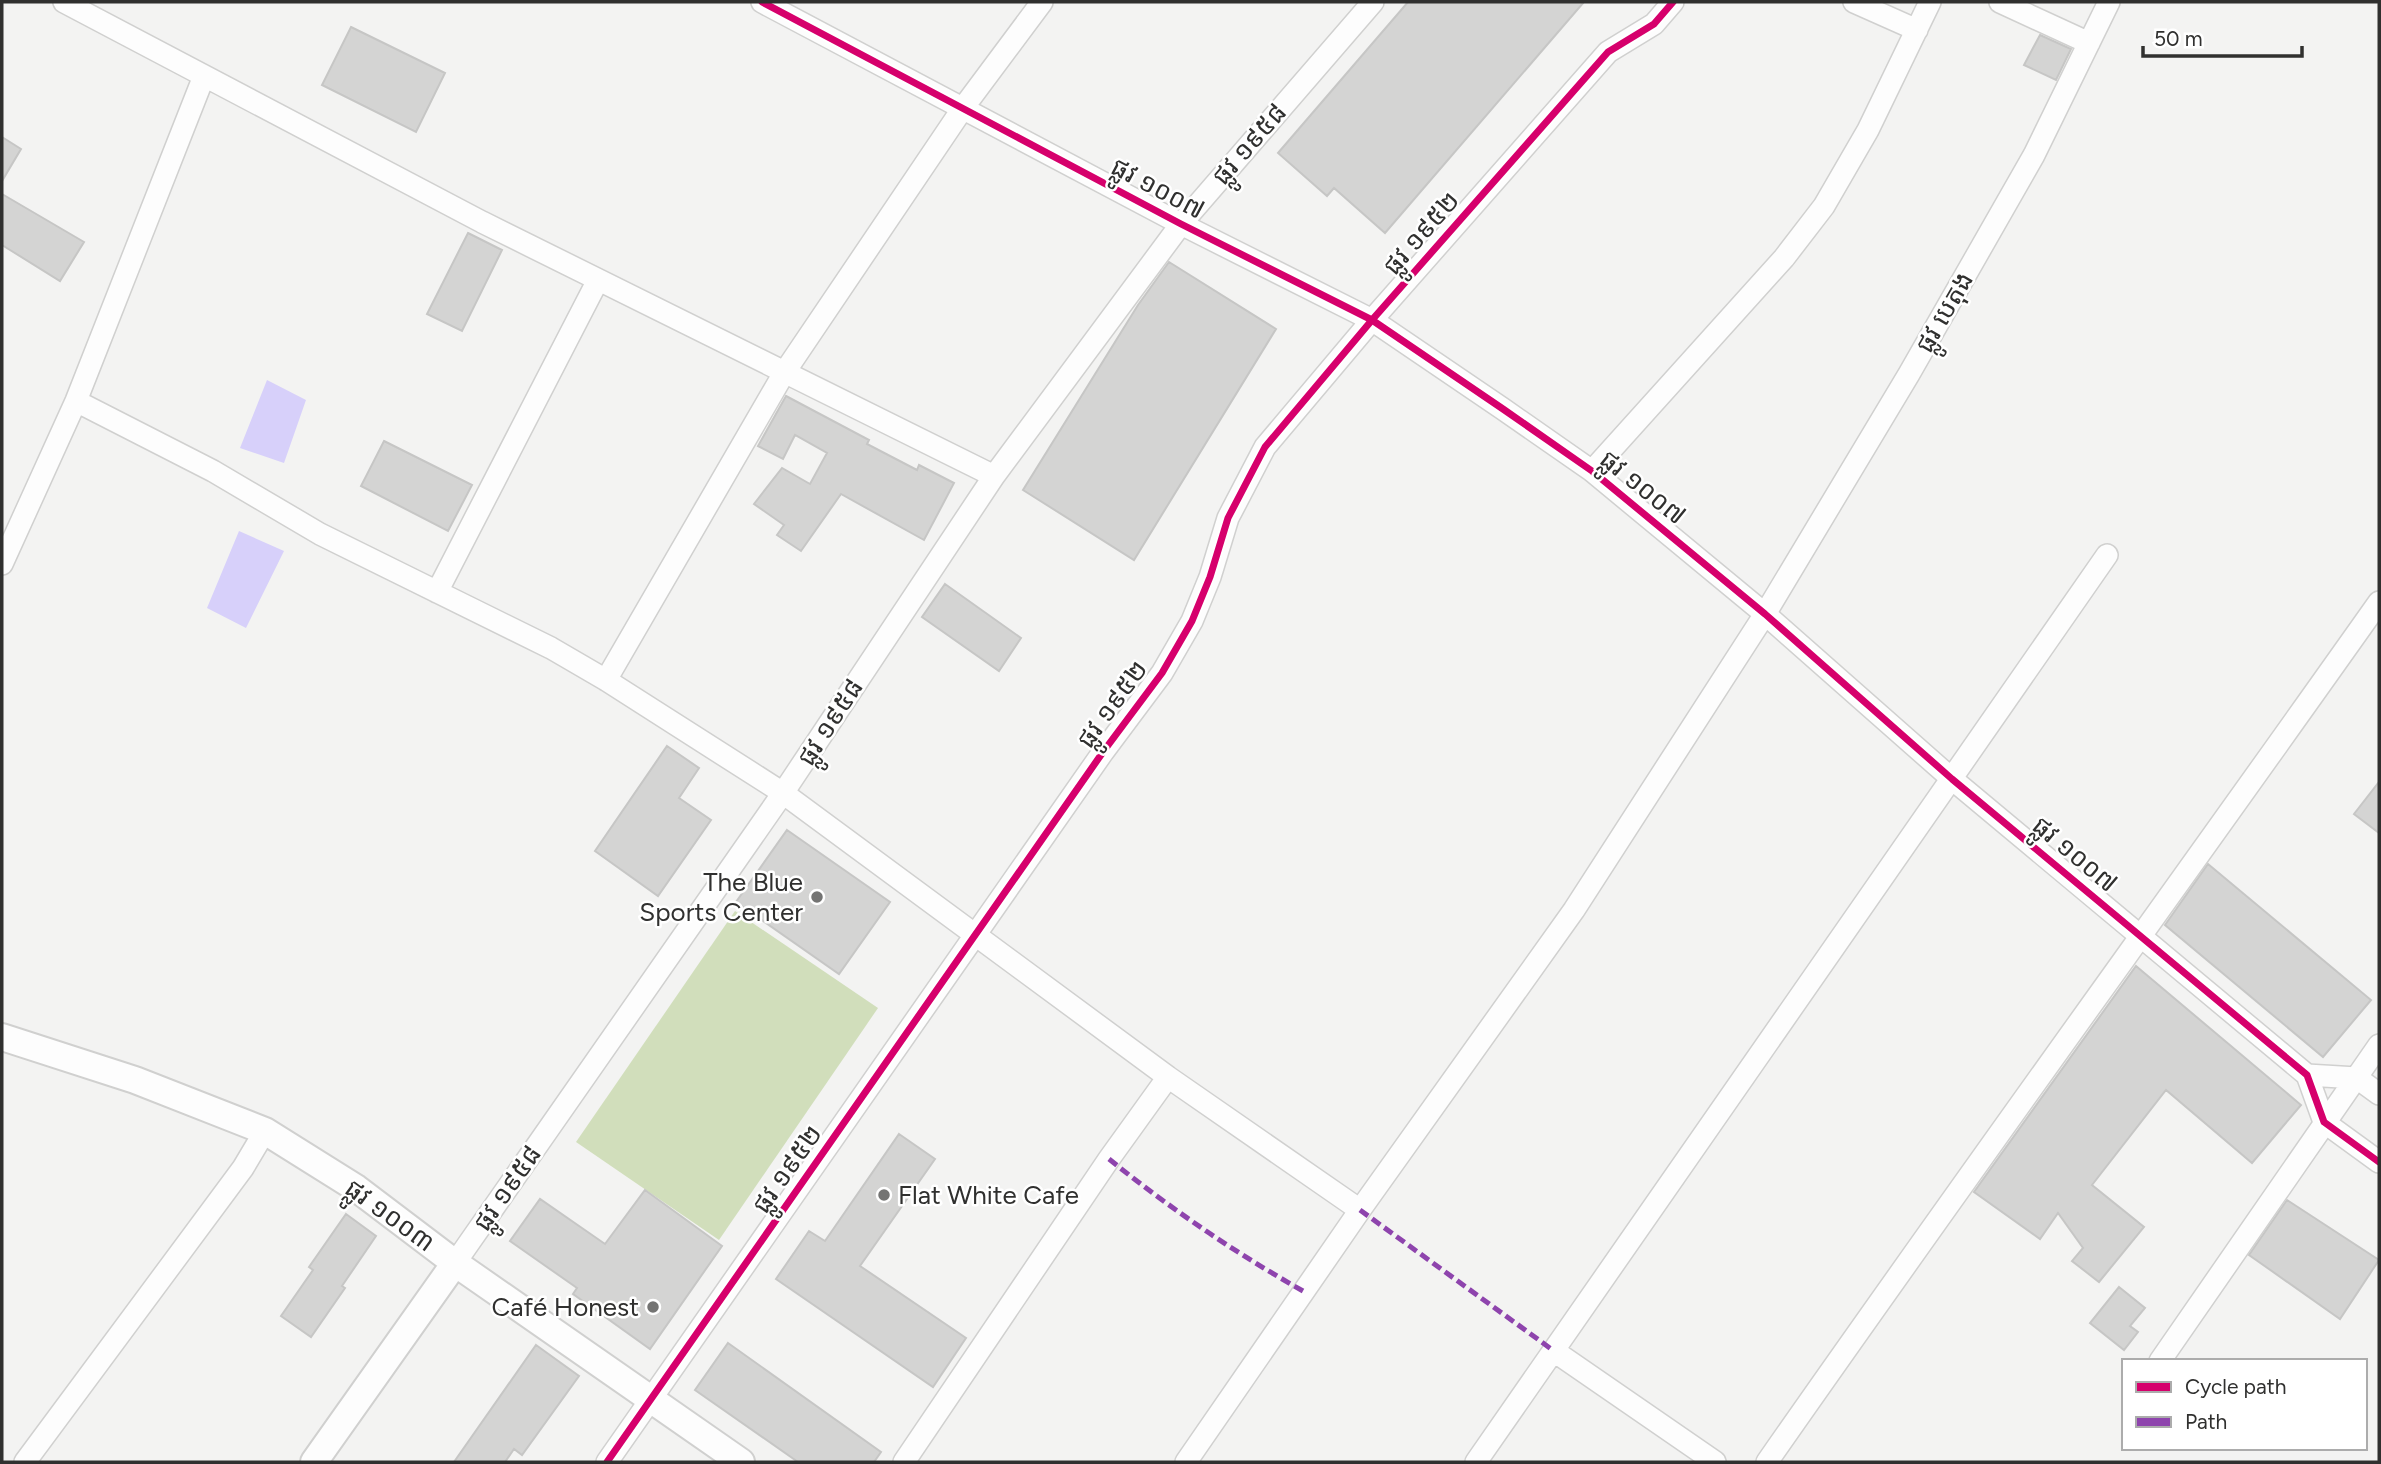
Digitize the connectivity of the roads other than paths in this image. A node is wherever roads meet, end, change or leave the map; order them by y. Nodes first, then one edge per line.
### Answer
1 (64, 2) edge
2 (762, 2) edge
3 (1042, 2) edge
4 (1373, 2) edge
5 (1674, 2) edge
6 (1854, 2) edge
7 (1930, 2) edge
8 (2000, 2) edge
9 (2109, 2) edge
10 (1917, 30) junction
11 (2089, 43) junction
12 (204, 76) junction
13 (963, 108) junction
14 (1181, 224) junction
15 (598, 280) junction
16 (1373, 320) junction
17 (784, 373) junction
18 (76, 401) junction
19 (1592, 471) junction
20 (994, 476) junction
21 (2108, 555) dead end
22 (2, 564) edge
23 (437, 593) junction
24 (2379, 602) edge
25 (1765, 614) junction
26 (606, 680) junction
27 (1952, 779) junction
28 (783, 793) junction
29 (976, 936) junction
30 (2142, 937) junction
31 (2, 1037) edge
32 (2379, 1045) edge
33 (2307, 1075) junction
34 (1168, 1077) junction
35 (2357, 1078) junction
36 (2379, 1094) edge
37 (2324, 1122) junction
38 (265, 1131) junction
39 (2379, 1162) edge
40 (1360, 1210) junction
41 (454, 1263) junction
42 (1554, 1351) junction
43 (2161, 1359) edge
44 (651, 1399) junction
45 (25, 1462) edge
46 (314, 1462) edge
47 (607, 1462) edge
48 (741, 1462) edge
49 (904, 1462) edge
50 (1186, 1462) edge
51 (1476, 1462) edge
52 (1715, 1462) edge
53 (1767, 1462) edge

1 - 12 street
2 - 13 street, ផ្លូវ ១០០៧
3 - 13 street
4 - 14 street, ផ្លូវ ១៩៥៨
5 - 16 street, ផ្លូវ ១៩៥២
6 - 10 street
7 - 10 street
8 - 11 street
9 - 11 street, ផ្លូវ បេតុង
10 - 19 street
11 - 25 street, ផ្លូវ បេតុង
12 - 15 street
12 - 18 street
13 - 14 street, ផ្លូវ ១០០៧
13 - 17 street
14 - 16 street, ផ្លូវ ១០០៧
14 - 20 street, ផ្លូវ ១៩៥៨
15 - 17 street
15 - 23 street
16 - 19 street, ផ្លូវ ១០០៧
16 - 29 street, ផ្លូវ ១៩៥២
17 - 20 street
17 - 26 street
18 - 22 street
18 - 23 street
19 - 25 street, ផ្លូវ ១០០៧
20 - 28 street, ផ្លូវ ១៩៥៨
21 - 27 street
23 - 26 street
24 - 30 street
25 - 27 street, ផ្លូវ ១០០៧
25 - 40 street, ផ្លូវ បេតុង
26 - 28 street
27 - 30 street, ផ្លូវ ១០០៧
27 - 42 street
28 - 29 street
28 - 41 street, ផ្លូវ ១៩៥៨
29 - 34 street
29 - 44 street, ផ្លូវ ១៩៥២
30 - 33 street, ផ្លូវ ១០០៧
30 - 53 street
31 - 38 street, ផ្លូវ ១០០៣
32 - 35 street
33 - 35 street
33 - 37 street
34 - 40 street
34 - 49 street
35 - 36 street
35 - 37 street
37 - 39 street
37 - 43 street
38 - 41 street, ផ្លូវ ១០០៣
38 - 45 street
40 - 50 street, ផ្លូវ បេតុង
41 - 44 street, ផ្លូវ ១០០៣
41 - 46 street, ផ្លូវ ១៩៥៨
42 - 51 street
42 - 52 street
44 - 47 street, ផ្លូវ ១៩៥២
44 - 48 street, ផ្លូវ ១០០៣

